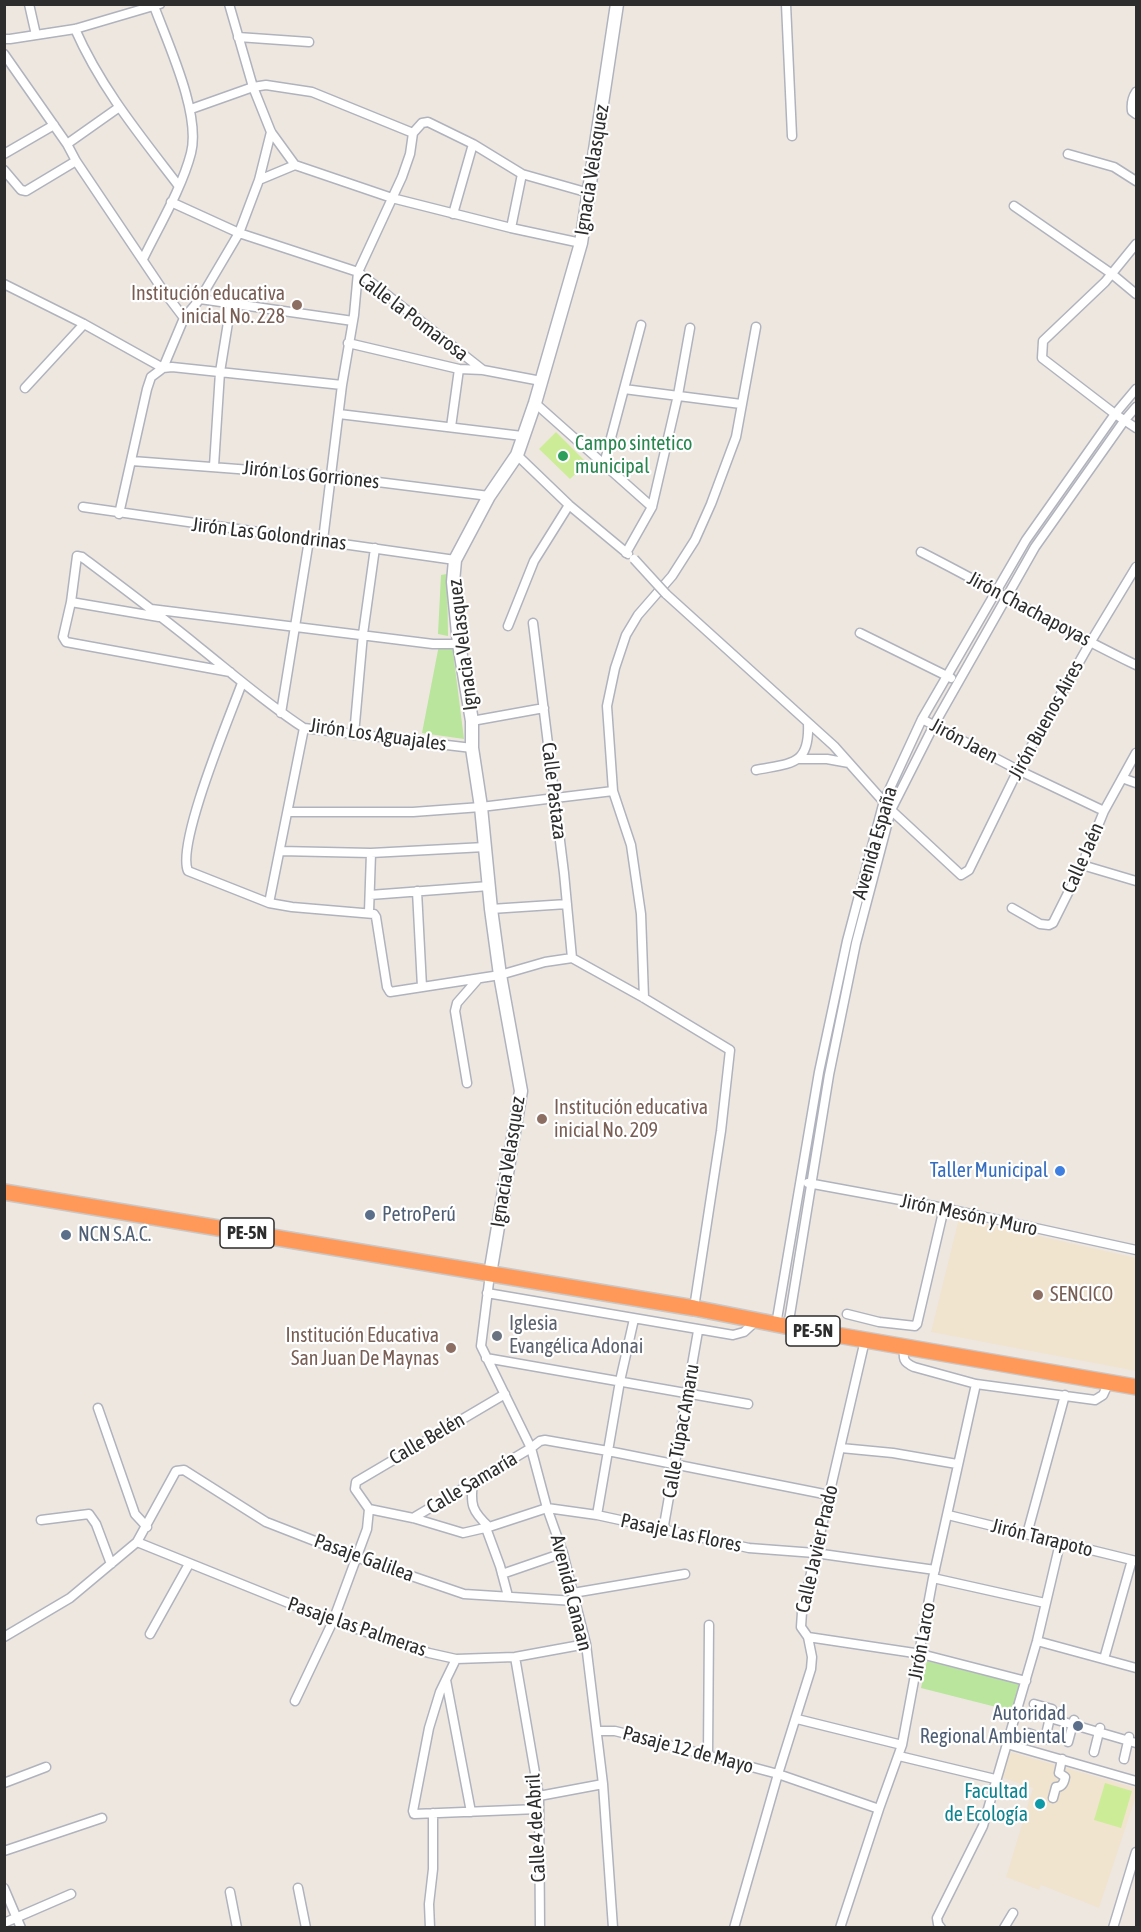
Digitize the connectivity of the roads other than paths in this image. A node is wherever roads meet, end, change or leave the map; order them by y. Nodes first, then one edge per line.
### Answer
1 (29, 4) edge
2 (229, 4) edge
3 (617, 4) edge
4 (786, 4) edge
5 (157, 5) edge
6 (75, 29) junction
7 (36, 35) junction
8 (238, 37) junction
9 (7, 39) edge
10 (309, 42) dead end
11 (4, 52) edge
12 (253, 87) junction
13 (1137, 92) edge
14 (118, 108) junction
15 (191, 109) junction
16 (1137, 114) edge
17 (54, 124) junction
18 (271, 132) junction
19 (413, 133) junction
20 (792, 136) dead end
21 (67, 144) junction
22 (473, 144) junction
23 (4, 154) edge
24 (1068, 154) dead end
25 (76, 161) junction
26 (295, 165) junction
27 (4, 170) edge
28 (522, 174) junction
29 (259, 180) junction
30 (1137, 181) edge
31 (178, 185) junction
32 (589, 194) junction
33 (392, 198) junction
34 (171, 202) junction
35 (1014, 206) dead end
36 (453, 214) junction
37 (511, 228) junction
38 (239, 233) junction
39 (581, 243) junction
40 (1137, 244) edge
41 (143, 259) junction
42 (358, 273) junction
43 (1112, 274) junction
44 (4, 284) edge
45 (1137, 294) edge
46 (200, 299) junction
47 (231, 303) junction
48 (184, 318) junction
49 (353, 321) junction
50 (84, 324) junction
51 (641, 325) dead end
52 (756, 327) dead end
53 (690, 328) dead end
54 (348, 343) junction
55 (163, 368) junction
56 (459, 369) junction
57 (483, 370) junction
58 (220, 372) junction
59 (541, 381) junction
60 (342, 384) junction
61 (25, 388) dead end
62 (624, 389) junction
63 (1137, 389) edge
64 (678, 395) junction
65 (535, 403) junction
66 (741, 404) junction
67 (1137, 407) edge
68 (339, 414) junction
69 (1115, 414) junction
70 (1124, 421) junction
71 (451, 427) junction
72 (1137, 428) edge
73 (522, 436) junction
74 (517, 455) junction
75 (132, 460) junction
76 (604, 464) junction
77 (214, 466) junction
78 (330, 476) junction
79 (489, 496) junction
80 (569, 505) junction
81 (83, 507) dead end
82 (651, 507) junction
83 (119, 514) junction
84 (309, 540) junction
85 (323, 540) junction
86 (375, 548) junction
87 (921, 552) dead end
88 (626, 553) junction
89 (455, 560) junction
90 (1137, 567) edge
91 (996, 591) junction
92 (1006, 597) junction
93 (71, 602) junction
94 (151, 609) junction
95 (162, 617) junction
96 (533, 623) dead end
97 (508, 626) dead end
98 (295, 627) junction
99 (860, 633) dead end
100 (363, 634) junction
101 (1090, 643) junction
102 (459, 644) junction
103 (1137, 665) edge
104 (230, 672) junction
105 (947, 675) junction
106 (242, 683) junction
107 (958, 684) junction
108 (544, 708) junction
109 (281, 713) junction
110 (922, 719) junction
111 (472, 721) junction
112 (808, 723) junction
113 (934, 725) junction
114 (304, 728) junction
115 (354, 735) junction
116 (472, 748) junction
117 (1137, 753) edge
118 (798, 759) junction
119 (850, 763) junction
120 (756, 770) dead end
121 (1018, 770) junction
122 (1122, 778) junction
123 (1137, 783) edge
124 (613, 791) junction
125 (554, 798) junction
126 (884, 801) junction
127 (481, 807) junction
128 (891, 810) junction
129 (1104, 811) junction
130 (288, 812) junction
131 (485, 847) junction
132 (280, 851) junction
133 (371, 853) junction
134 (1082, 865) junction
135 (1137, 881) edge
136 (489, 886) junction
137 (417, 891) junction
138 (370, 895) junction
139 (269, 903) junction
140 (567, 904) junction
141 (1012, 908) dead end
142 (491, 909) junction
143 (369, 912) junction
144 (572, 958) junction
145 (500, 975) junction
146 (478, 979) junction
147 (422, 987) junction
148 (644, 998) junction
149 (467, 1083) dead end
150 (800, 1182) junction
151 (811, 1184) junction
152 (4, 1192) edge
153 (944, 1208) junction
154 (1137, 1250) edge
155 (490, 1274) junction
156 (487, 1293) junction
157 (694, 1308) junction
158 (847, 1314) dead end
159 (634, 1319) junction
160 (756, 1321) junction
161 (879, 1322) junction
162 (782, 1326) junction
163 (698, 1331) junction
164 (870, 1341) junction
165 (904, 1347) junction
166 (486, 1358) junction
167 (620, 1381) junction
168 (1109, 1383) junction
169 (976, 1384) junction
170 (1137, 1387) edge
171 (505, 1394) junction
172 (687, 1395) junction
173 (1065, 1395) junction
174 (748, 1404) dead end
175 (98, 1407) dead end
176 (531, 1448) junction
177 (842, 1448) junction
178 (608, 1450) junction
179 (675, 1464) junction
180 (957, 1464) junction
181 (473, 1481) junction
182 (829, 1495) junction
183 (547, 1508) junction
184 (369, 1509) junction
185 (597, 1515) junction
186 (948, 1515) junction
187 (413, 1518) junction
188 (41, 1520) dead end
189 (147, 1527) junction
190 (487, 1528) junction
191 (663, 1531) junction
192 (1027, 1534) junction
193 (137, 1542) junction
194 (1060, 1543) junction
195 (563, 1552) junction
196 (815, 1552) junction
197 (356, 1557) junction
198 (1134, 1561) edge
199 (189, 1563) junction
200 (111, 1564) junction
201 (502, 1574) junction
202 (685, 1574) dead end
203 (934, 1574) junction
204 (508, 1596) junction
205 (574, 1597) junction
206 (1045, 1603) junction
207 (333, 1621) junction
208 (709, 1625) dead end
209 (150, 1634) dead end
210 (4, 1637) edge
211 (808, 1637) junction
212 (1037, 1641) junction
213 (586, 1644) junction
214 (921, 1654) junction
215 (515, 1657) junction
216 (456, 1659) junction
217 (1104, 1659) junction
218 (1137, 1668) edge
219 (446, 1680) junction
220 (1026, 1681) junction
221 (295, 1701) dead end
222 (1035, 1704) dead end
223 (1050, 1718) junction
224 (796, 1719) junction
225 (1073, 1722) junction
226 (1099, 1730) junction
227 (597, 1731) junction
228 (1028, 1733) dead end
229 (1133, 1740) edge
230 (1068, 1742) dead end
231 (1007, 1744) junction
232 (902, 1745) junction
233 (1094, 1752) dead end
234 (708, 1755) junction
235 (899, 1756) junction
236 (1062, 1759) junction
237 (1124, 1759) dead end
238 (46, 1767) dead end
239 (778, 1774) junction
240 (995, 1779) junction
241 (1137, 1781) edge
242 (4, 1783) edge
243 (603, 1784) junction
244 (539, 1796) junction
245 (1053, 1797) dead end
246 (538, 1809) junction
247 (879, 1809) junction
248 (471, 1812) junction
249 (433, 1813) junction
250 (102, 1818) dead end
251 (4, 1851) edge
252 (1137, 1852) edge
253 (4, 1888) edge
254 (298, 1888) dead end
255 (230, 1892) dead end
256 (71, 1894) dead end
257 (1013, 1913) dead end
258 (18, 1917) junction
259 (4, 1923) edge
260 (937, 1925) edge
261 (21, 1928) edge
262 (237, 1928) edge
263 (306, 1928) edge
264 (430, 1928) edge
265 (540, 1928) edge
266 (613, 1928) edge
267 (734, 1928) edge
268 (840, 1928) edge
269 (1004, 1928) edge
270 (1113, 1928) edge

1 - 7 street
2 - 8 street
3 - 32 main road, Ignacia Velasquez
4 - 20 street
5 - 6 street
5 - 15 street
6 - 7 street
6 - 14 street
7 - 9 street
8 - 10 street
8 - 12 street
9 - 11 street
11 - 17 street
12 - 15 street
12 - 18 street
12 - 19 street
13 - 16 street
14 - 21 street
14 - 31 street
15 - 31 street
17 - 21 street
17 - 23 street
18 - 26 street
18 - 29 street
19 - 22 street
19 - 33 street
21 - 25 street
22 - 28 street
22 - 36 street
24 - 30 street
25 - 27 street
25 - 41 street
26 - 29 street
26 - 33 street
28 - 32 street
28 - 37 street
29 - 38 street
31 - 34 street
32 - 39 main road, Ignacia Velasquez
33 - 36 street
33 - 42 street
34 - 38 street, Calle la Pomarosa
34 - 41 street
35 - 43 street
36 - 37 street
37 - 39 street
38 - 42 street, Calle la Pomarosa
38 - 46 street
39 - 59 main road, Ignacia Velasquez
40 - 43 street
41 - 48 street
42 - 49 street
42 - 57 street, Calle la Pomarosa
43 - 45 street
43 - 69 street
44 - 50 street
46 - 47 street
46 - 48 street
47 - 49 street
47 - 58 street
48 - 55 street
49 - 54 street
50 - 55 street
50 - 61 street
51 - 62 street
52 - 66 street
53 - 64 street
54 - 56 street
54 - 60 street
55 - 58 street
55 - 75 street
56 - 57 street
56 - 71 street
57 - 59 street
58 - 60 street
58 - 77 street
59 - 65 main road, Ignacia Velasquez
60 - 68 street
62 - 64 street
62 - 76 street
63 - 69 street, Avenida España
64 - 66 street
64 - 82 street
65 - 73 main road, Ignacia Velasquez
65 - 76 street
66 - 124 street
67 - 70 street, Avenida España
68 - 71 street
68 - 78 street
69 - 70 street
69 - 91 street, Avenida España
70 - 72 street
70 - 92 street, Avenida España
71 - 73 street
73 - 74 main road, Ignacia Velasquez
74 - 79 main road, Ignacia Velasquez
74 - 80 street
75 - 77 street, Jirón Los Gorriones
75 - 83 street
76 - 82 street
77 - 78 street, Jirón Los Gorriones
78 - 79 street, Jirón Los Gorriones
78 - 85 street
79 - 89 main road, Ignacia Velasquez
80 - 88 street
80 - 97 street
81 - 83 street, Jirón Las Golondrinas
82 - 88 street
83 - 84 street, Jirón Las Golondrinas
84 - 85 street, Jirón Las Golondrinas
84 - 98 street
85 - 86 street, Jirón Las Golondrinas
86 - 89 street, Jirón Las Golondrinas
86 - 100 street
87 - 91 street, Jirón Chachapoyas
88 - 112 street, bridge
89 - 102 main road, Ignacia Velasquez
90 - 101 street, Jirón Buenos Aires
91 - 92 street, Jirón Chachapoyas
91 - 105 street, Avenida España
92 - 101 street, Jirón Chachapoyas
92 - 107 street, Avenida España
93 - 94 street, Jirón Los Aguajales
93 - 95 street
93 - 104 street
94 - 95 street, Jirón Los Aguajales
94 - 98 street
95 - 104 street, Jirón Los Aguajales
96 - 108 street, Calle Pastaza
98 - 100 street
98 - 109 street
99 - 105 street
100 - 102 street
100 - 115 street
101 - 103 street, Jirón Chachapoyas
101 - 121 street, Jirón Buenos Aires
102 - 111 main road, Ignacia Velasquez
104 - 106 street, Jirón Los Aguajales
105 - 107 street
105 - 110 street, Avenida España
106 - 109 street, Jirón Los Aguajales
106 - 139 street
107 - 113 street, Avenida España
108 - 111 street
108 - 125 street, Calle Pastaza
109 - 114 street, Jirón Los Aguajales
110 - 113 street, Jirón Jaen
110 - 126 street, Avenida España
111 - 116 main road, Ignacia Velasquez
112 - 118 street
112 - 119 street
113 - 121 street, Jirón Jaen
113 - 128 street, Avenida España
114 - 115 street, Jirón Los Aguajales
114 - 130 street
115 - 116 street, Jirón Los Aguajales
116 - 127 main road, Ignacia Velasquez
117 - 122 street, Calle Jaén
118 - 119 street
118 - 120 street
119 - 126 street
121 - 128 street, Jirón Buenos Aires
121 - 129 street, Jirón Jaen
122 - 123 street
122 - 129 street, Calle Jaén
124 - 125 street
124 - 148 street
125 - 127 street
125 - 140 street, Calle Pastaza
126 - 128 street
126 - 150 street, Avenida España
127 - 130 street
127 - 131 main road, Ignacia Velasquez
128 - 151 street, Avenida España
129 - 134 street, Calle Jaén
130 - 132 street
131 - 133 street
131 - 136 main road, Ignacia Velasquez
132 - 133 street
132 - 139 street
133 - 138 street
134 - 135 street
134 - 141 street, Calle Jaén
136 - 137 street
136 - 142 main road, Ignacia Velasquez
137 - 138 street
137 - 147 street
138 - 143 street
139 - 143 street
140 - 142 street
140 - 144 street, Calle Pastaza
142 - 145 main road, Ignacia Velasquez
143 - 147 street
144 - 145 street
144 - 148 street
145 - 146 street
145 - 155 main road, Ignacia Velasquez
146 - 147 street
146 - 149 street
148 - 157 street
150 - 151 street, Jirón Mesón y Muro
150 - 162 street, Avenida España
151 - 153 street, Jirón Mesón y Muro
151 - 162 street, Avenida España
152 - 155 highway, PE-5N
153 - 154 street, Jirón Mesón y Muro
153 - 161 street
155 - 156 street, Avenida Canaan
155 - 157 highway, PE-5N
156 - 159 street
156 - 166 street, Avenida Canaan
157 - 160 highway, PE-5N
158 - 161 street
159 - 163 street
159 - 167 street
160 - 162 highway, PE-5N
160 - 163 street
161 - 164 street, Calle Javier Prado
162 - 164 highway, PE-5N
163 - 172 street, Calle Túpac Amaru
164 - 165 highway, PE-5N
164 - 177 street, Calle Javier Prado
165 - 168 highway, PE-5N
165 - 169 street
166 - 167 street
166 - 171 street, Avenida Canaan
167 - 172 street
167 - 178 street
168 - 170 highway, PE-5N
168 - 173 street
169 - 173 street
169 - 180 street, Jirón Larco
171 - 176 street, Avenida Canaan
171 - 184 street, Calle Belén
172 - 174 street
172 - 179 street, Calle Túpac Amaru
173 - 192 street
175 - 189 street
176 - 178 street, Calle Samaría
176 - 181 street, Calle Samaría
176 - 183 street, Avenida Canaan
177 - 180 street
177 - 182 street, Calle Javier Prado
178 - 179 street, Calle Samaría
178 - 185 street
179 - 182 street, Calle Samaría
179 - 191 street, Calle Túpac Amaru
180 - 186 street, Jirón Larco
181 - 187 street, Calle Samaría
181 - 190 street
182 - 196 street, Calle Javier Prado
183 - 185 street, Pasaje Las Flores
183 - 190 street
183 - 195 street, Avenida Canaan
184 - 187 street
184 - 197 street
185 - 191 street, Pasaje Las Flores
186 - 192 street, Jirón Tarapoto
186 - 203 street, Jirón Larco
187 - 190 street
188 - 200 street
189 - 193 street
189 - 197 street, Pasaje Galilea
190 - 201 street
191 - 196 street, Pasaje Las Flores
192 - 194 street, Jirón Tarapoto
193 - 199 street, Pasaje las Palmeras
193 - 200 street
194 - 198 street, Jirón Tarapoto
194 - 206 street
195 - 201 street
195 - 205 street, Avenida Canaan
196 - 203 street, Pasaje Las Flores
196 - 211 street, Calle Javier Prado
197 - 204 street, Pasaje Galilea
197 - 207 street
198 - 217 street
199 - 207 street, Pasaje las Palmeras
199 - 209 street
200 - 210 street
201 - 204 street
202 - 205 street, Pasaje Galilea
203 - 206 street, Pasaje Las Flores
203 - 214 street, Jirón Larco
204 - 205 street, Pasaje Galilea
205 - 213 street, Avenida Canaan
206 - 212 street
207 - 216 street, Pasaje las Palmeras
207 - 221 street
208 - 234 street
211 - 214 street
211 - 224 street, Calle Javier Prado
212 - 217 street
212 - 220 street
213 - 215 street, Pasaje las Palmeras
213 - 227 street, Avenida Canaan
214 - 220 street
214 - 232 street, Jirón Larco
215 - 216 street, Pasaje las Palmeras
215 - 244 street, Calle 4 de Abril
216 - 219 street
217 - 218 street
219 - 248 street
219 - 249 street
220 - 231 street
222 - 223 street
223 - 225 street
223 - 228 street
224 - 232 street
224 - 239 street, Calle Javier Prado
225 - 226 street
225 - 230 street
226 - 229 street
226 - 233 street
227 - 234 street, Pasaje 12 de Mayo
227 - 243 street, Avenida Canaan
229 - 237 street
231 - 236 street
231 - 240 street
232 - 235 street, Jirón Larco
234 - 239 street, Pasaje 12 de Mayo
235 - 240 street
235 - 247 street, Jirón Larco
236 - 241 street
236 - 245 street
238 - 242 street
239 - 247 street, Pasaje 12 de Mayo
239 - 267 street, Calle Javier Prado
240 - 260 street
243 - 244 street
243 - 266 street, Avenida Canaan
244 - 246 street, Calle 4 de Abril
246 - 248 street
246 - 265 street, Calle 4 de Abril
247 - 268 street, Jirón Larco
248 - 249 street
249 - 264 street
250 - 251 street
252 - 270 street
253 - 258 street
254 - 263 street
255 - 262 street
256 - 258 street
257 - 269 street
258 - 259 street
258 - 261 street

